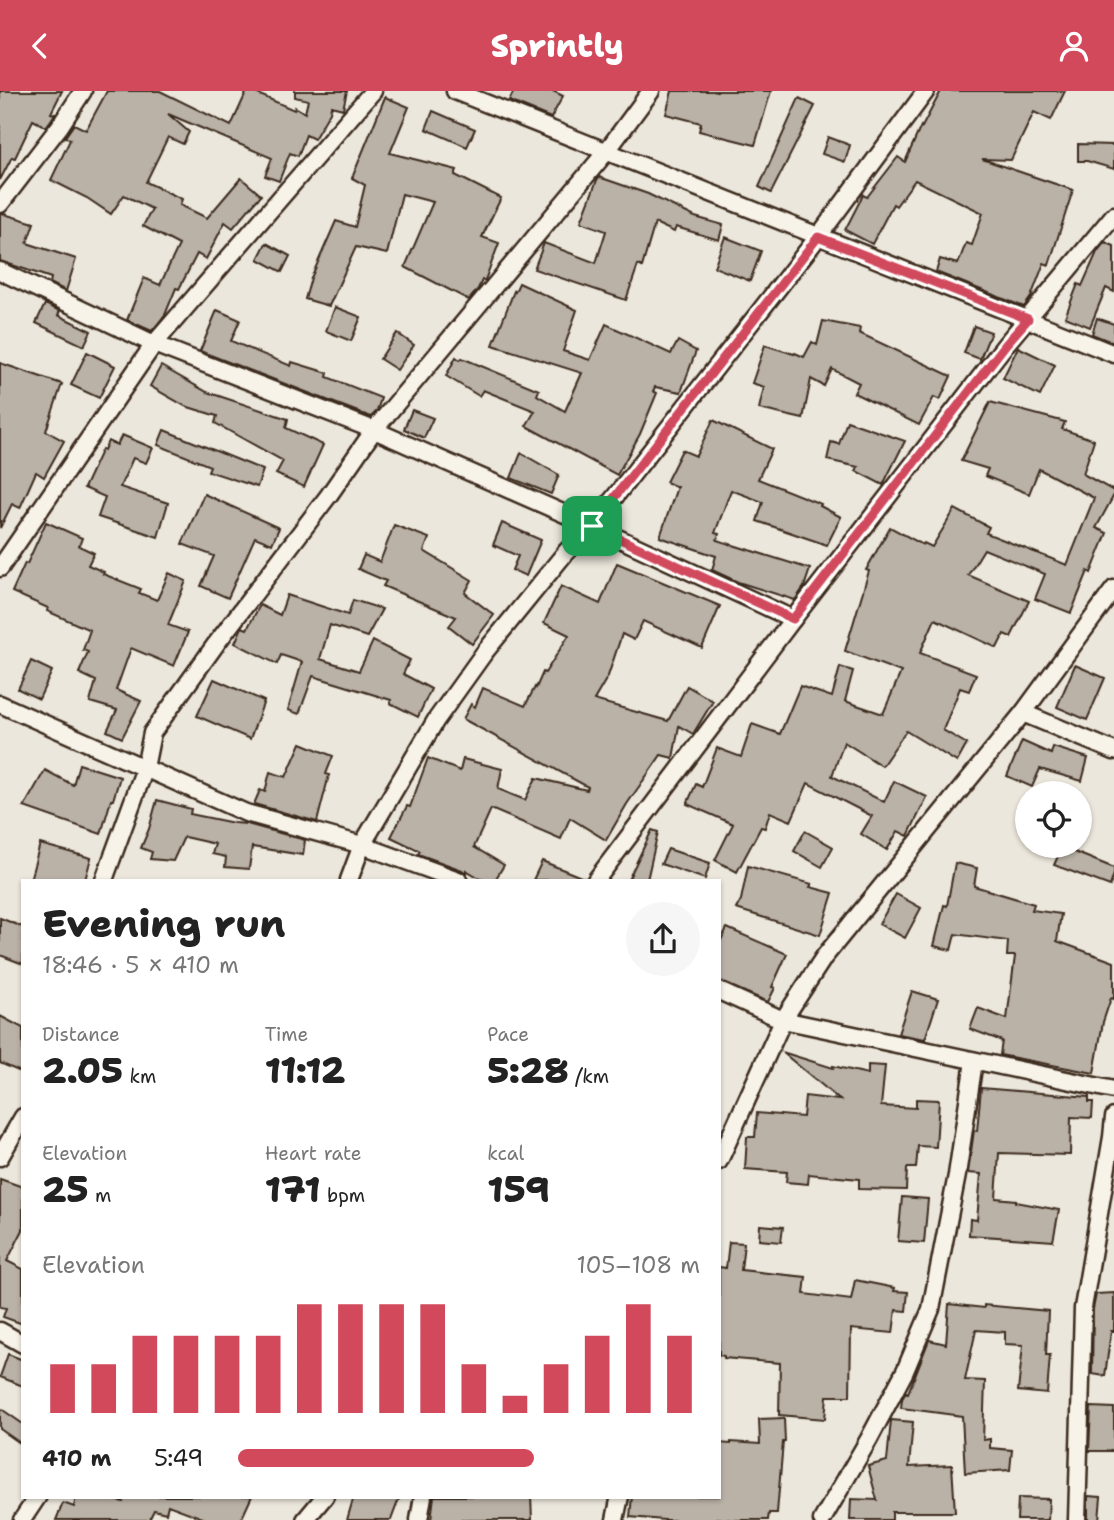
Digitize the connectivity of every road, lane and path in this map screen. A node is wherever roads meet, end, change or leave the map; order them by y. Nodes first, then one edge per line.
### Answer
1 (83, 91) edge
2 (373, 91) edge
3 (455, 91) edge
4 (651, 91) edge
5 (926, 91) edge
6 (606, 152) junction
7 (0, 204) edge
8 (1114, 215) edge
9 (818, 237) junction
10 (0, 271) edge
11 (1028, 319) junction
12 (154, 344) junction
13 (1114, 354) edge
14 (374, 430) junction
15 (592, 526) junction
16 (0, 568) edge
17 (1114, 589) edge
18 (793, 619) junction
19 (0, 704) edge
20 (1023, 713) junction
21 (1114, 751) edge
22 (145, 768) junction
23 (362, 845) junction
24 (104, 879) edge
25 (349, 879) edge
26 (455, 879) edge
27 (597, 879) edge
28 (721, 992) edge
29 (783, 1020) junction
30 (974, 1061) junction
31 (1114, 1090) edge
32 (1114, 1117) edge
33 (21, 1120) edge
34 (0, 1157) edge
35 (721, 1157) edge
36 (0, 1331) edge
37 (21, 1342) edge
38 (36, 1499) edge
39 (323, 1499) edge
40 (422, 1499) edge
41 (619, 1499) edge
42 (22, 1520) edge
43 (305, 1520) edge
44 (419, 1520) edge
45 (615, 1520) edge
46 (822, 1520) edge
47 (1077, 1520) edge

1 - 7 street
2 - 12 street
3 - 6 street
4 - 6 street
5 - 9 street
6 - 9 street
6 - 14 street
8 - 11 street
9 - 11 street
9 - 15 street
10 - 12 street
11 - 13 street
11 - 18 street
12 - 14 street
12 - 16 street
14 - 15 street
14 - 22 street
15 - 18 street
15 - 23 street
17 - 20 street
18 - 27 street
19 - 22 street
20 - 21 street
20 - 29 street
22 - 23 street
22 - 24 street
23 - 25 street
23 - 26 street
28 - 29 street
29 - 30 street
29 - 35 street
30 - 31 street
30 - 46 street
32 - 47 street
33 - 34 street
36 - 37 street
38 - 42 street
39 - 43 street
40 - 44 street
41 - 45 street

